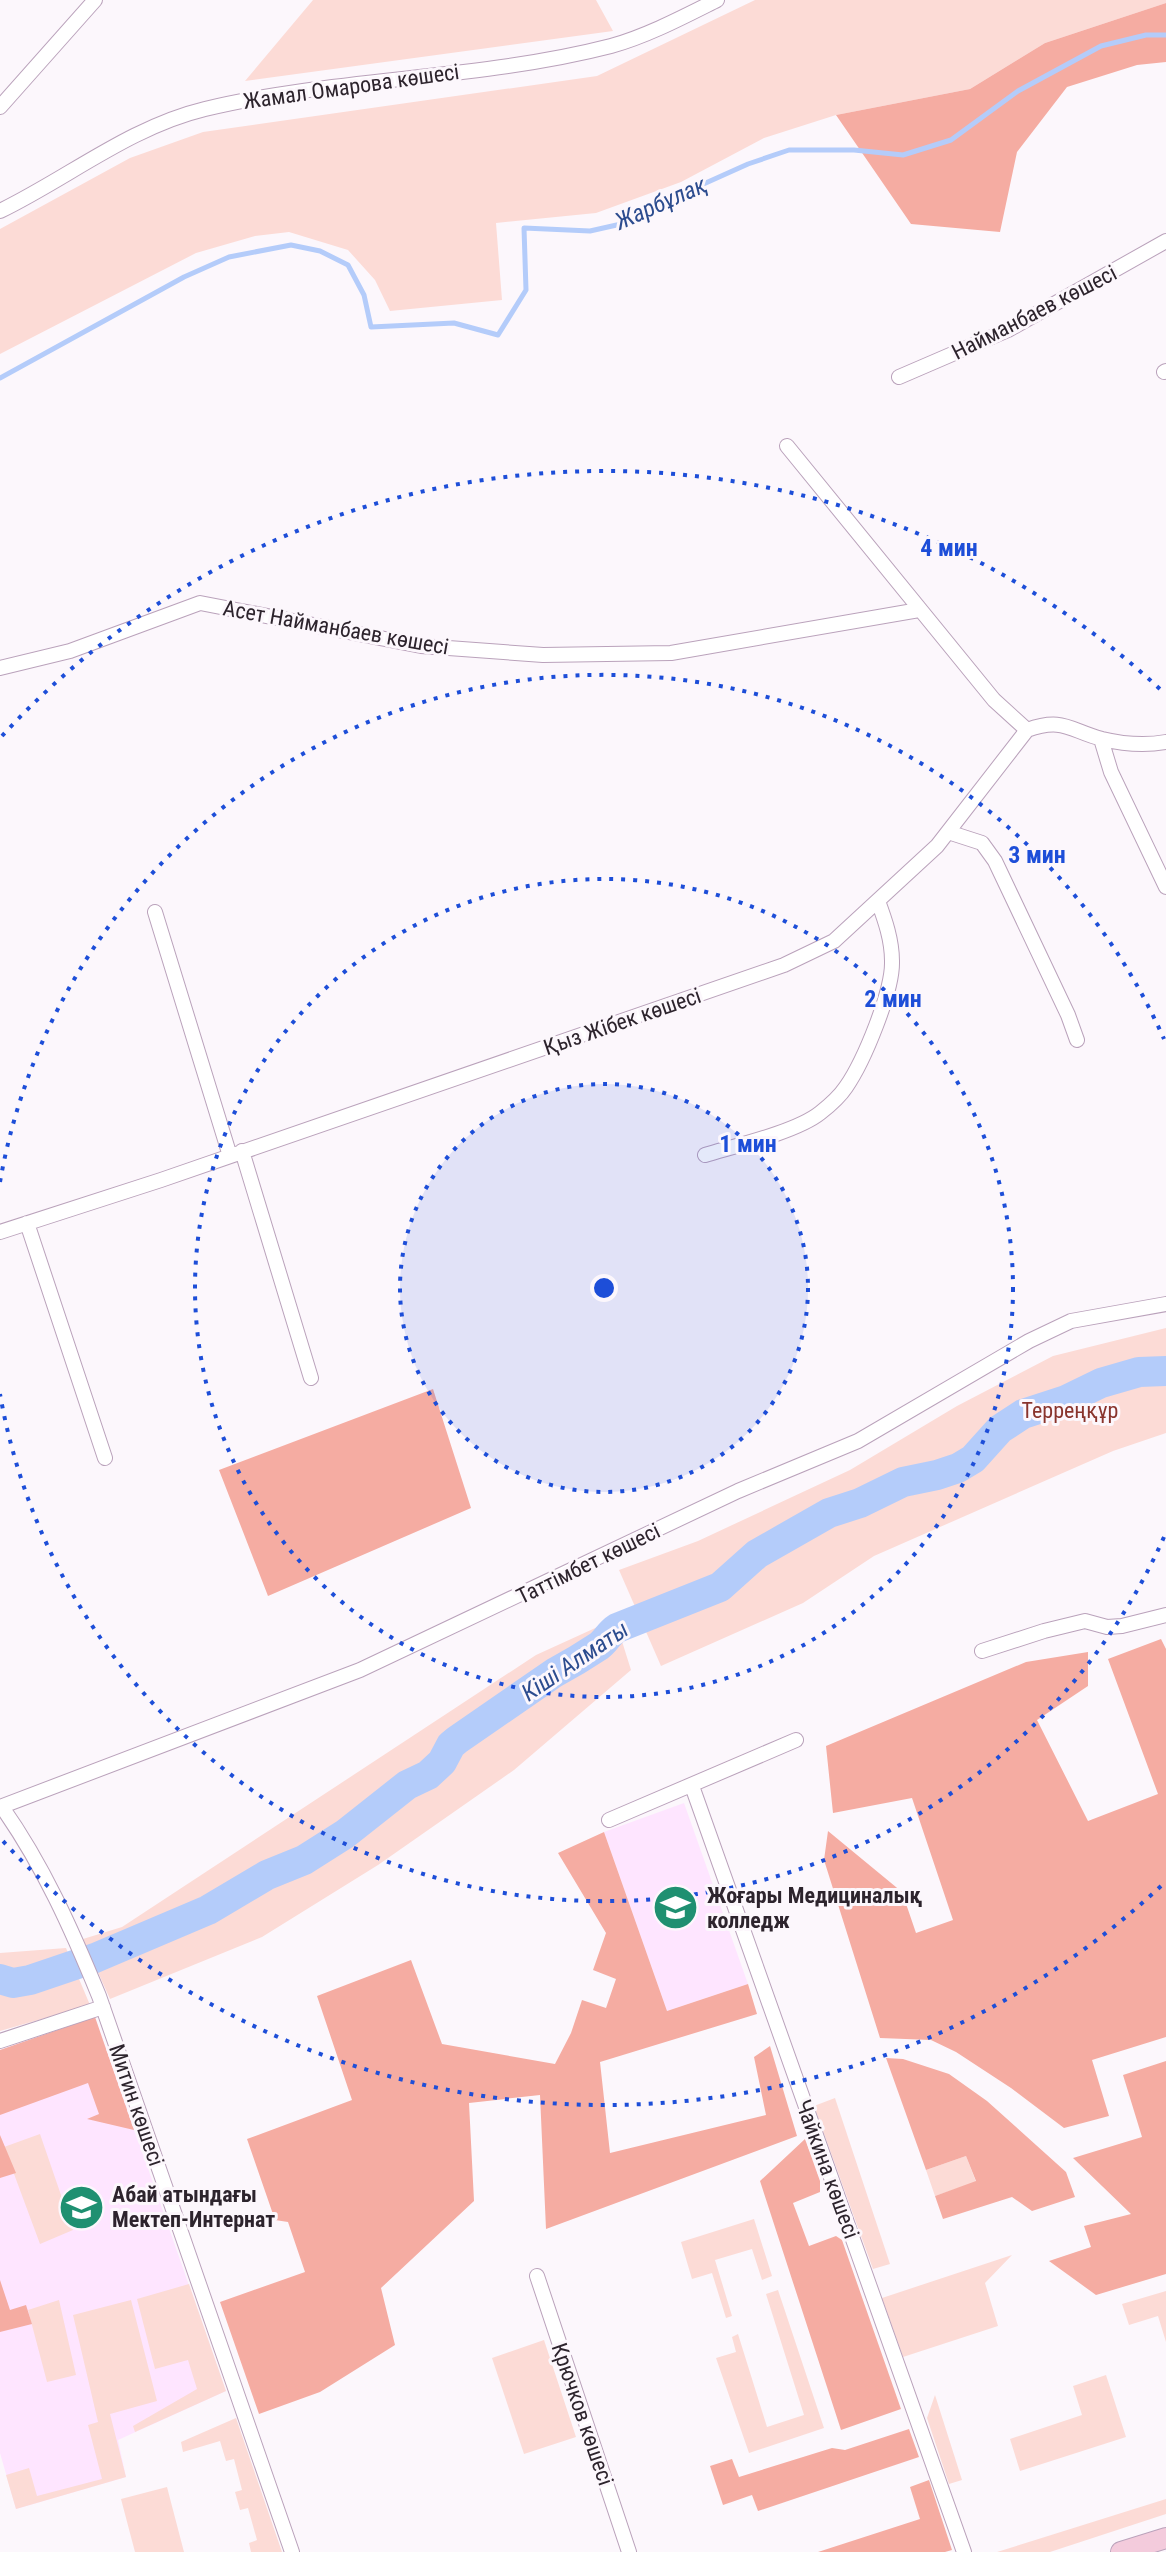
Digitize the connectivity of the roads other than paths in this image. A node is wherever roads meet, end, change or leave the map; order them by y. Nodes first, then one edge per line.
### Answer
1 (95, 0) edge
2 (717, 0) edge
3 (0, 107) edge
4 (0, 211) edge
5 (1166, 241) edge
6 (899, 377) dead end
7 (787, 446) dead end
8 (919, 610) junction
9 (0, 668) edge
10 (1027, 730) junction
11 (1101, 739) junction
12 (1166, 742) edge
13 (948, 832) junction
14 (1166, 887) edge
15 (878, 901) junction
16 (155, 912) dead end
17 (1077, 1040) dead end
18 (236, 1154) junction
19 (705, 1155) dead end
20 (27, 1223) junction
21 (0, 1232) edge
22 (1166, 1304) edge
23 (311, 1378) dead end
24 (105, 1458) dead end
25 (1166, 1615) edge
26 (982, 1651) dead end
27 (796, 1740) dead end
28 (692, 1786) junction
29 (1, 1807) edge
30 (609, 1820) dead end
31 (103, 2007) junction
32 (0, 2041) edge
33 (537, 2276) dead end
34 (1166, 2538) edge
35 (292, 2552) edge
36 (629, 2552) edge
37 (964, 2552) edge
38 (1121, 2552) edge

1 - 3 street
2 - 4 street, Жамал Омарова көшесі
5 - 6 street, Найманбаев көшесі
7 - 8 street
8 - 9 street, Асет Найманбаев көшесі
8 - 10 street
10 - 11 street
10 - 13 street, Қыз Жібек көшесі
11 - 12 street
11 - 14 street
13 - 15 street, Қыз Жібек көшесі
13 - 17 street
15 - 18 street, Қыз Жібек көшесі
15 - 19 street
16 - 18 street
18 - 20 street, Қыз Жібек көшесі
18 - 23 street
20 - 21 street, Қыз Жібек көшесі
20 - 24 street
22 - 29 street, Таттімбет көшесі
25 - 26 street
27 - 28 street
28 - 30 street
28 - 37 street, Чайкина көшесі
29 - 31 street, Митин көшесі
31 - 32 street
31 - 35 street, Митин көшесі
33 - 36 street, Крючков көшесі
34 - 38 main road

